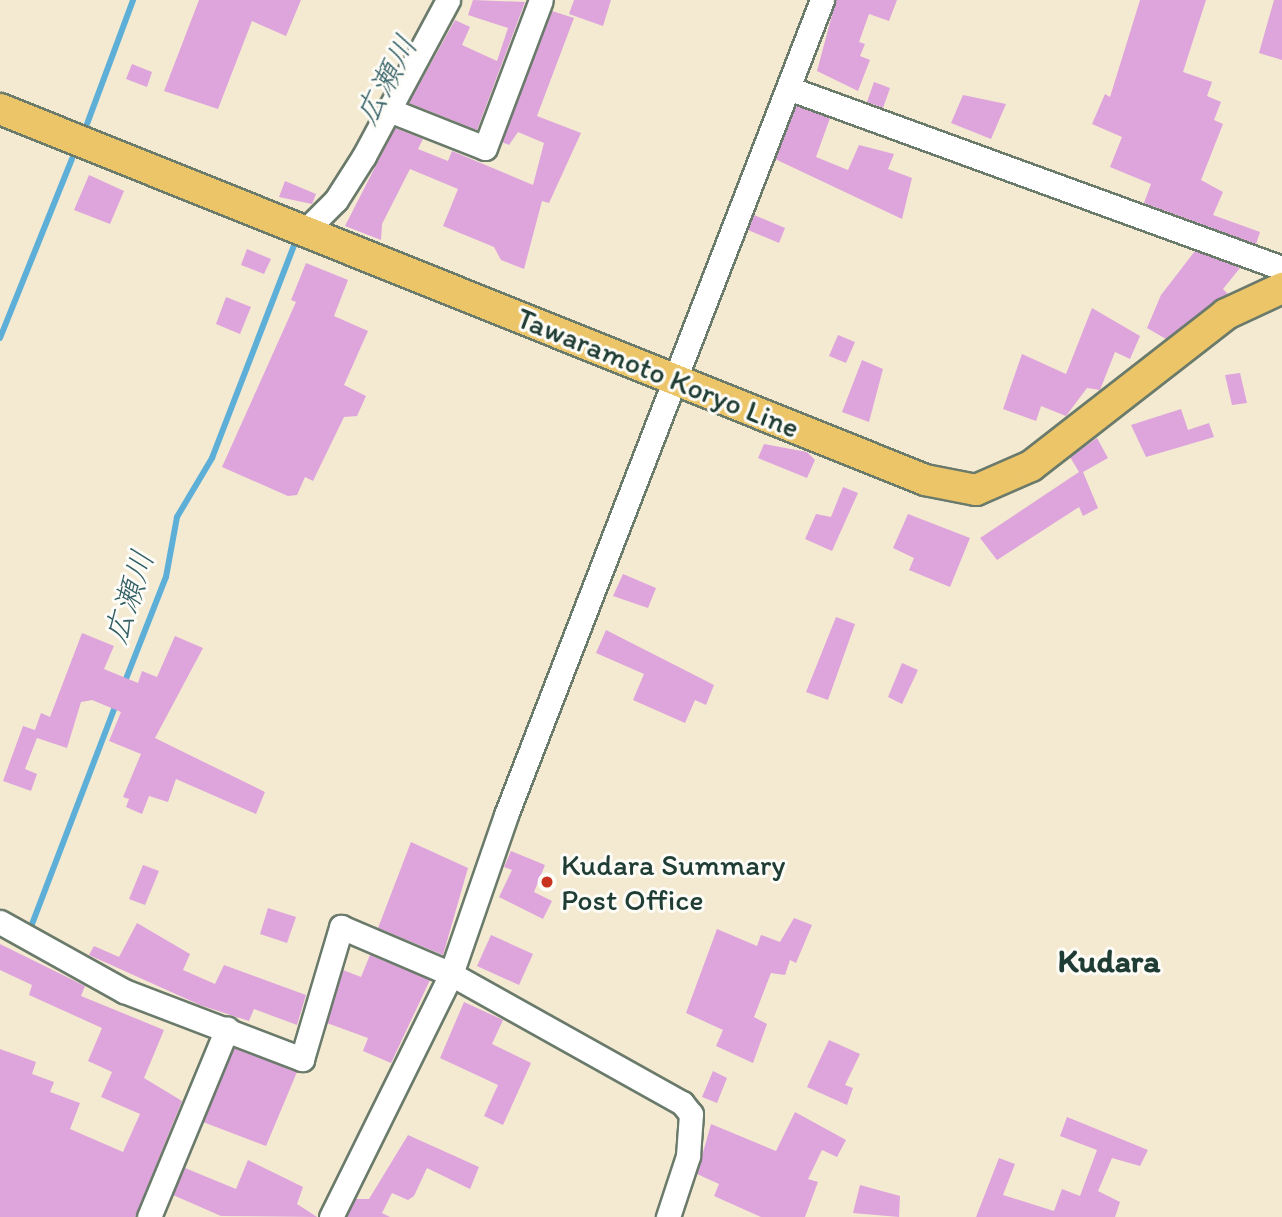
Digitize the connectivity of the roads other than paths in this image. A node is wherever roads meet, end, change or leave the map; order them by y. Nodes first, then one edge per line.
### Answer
1 (448, 0) edge
2 (541, 0) edge
3 (822, 0) edge
4 (788, 88) junction
5 (0, 109) edge
6 (395, 112) junction
7 (305, 231) junction
8 (1282, 268) edge
9 (1282, 288) edge
10 (673, 379) junction
11 (0, 922) edge
12 (451, 974) junction
13 (227, 1029) junction
14 (149, 1217) edge
15 (331, 1217) edge
16 (668, 1217) edge

1 - 6 street
2 - 6 street
3 - 4 street
4 - 8 street
4 - 10 street
5 - 7 main road, Tawaramoto Koryo Line
6 - 7 street
7 - 10 main road, Tawaramoto Koryo Line
9 - 10 main road, Tawaramoto Koryo Line
10 - 12 street
11 - 13 street
12 - 13 street
12 - 15 street
12 - 16 street
13 - 14 street

